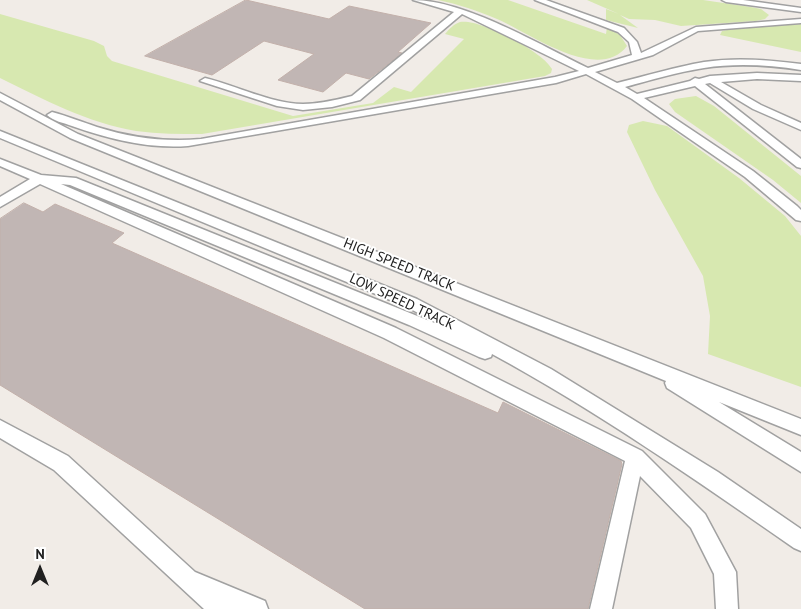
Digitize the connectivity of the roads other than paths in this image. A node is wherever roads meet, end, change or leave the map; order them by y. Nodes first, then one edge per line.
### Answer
1 (417, 0) edge
2 (539, 0) edge
3 (726, 0) edge
4 (801, 10) edge
5 (460, 11) junction
6 (801, 21) edge
7 (636, 57) junction
8 (801, 66) edge
9 (587, 71) junction
10 (801, 78) edge
11 (710, 79) junction
12 (205, 81) dead end
13 (694, 81) junction
14 (617, 86) junction
15 (636, 97) junction
16 (4, 98) edge
17 (801, 127) edge
18 (0, 134) edge
19 (801, 165) edge
20 (4, 167) edge
21 (39, 179) junction
22 (0, 203) edge
23 (801, 217) edge
24 (639, 361) junction
25 (574, 391) junction
26 (801, 427) edge
27 (0, 428) edge
28 (635, 457) junction
29 (801, 463) edge
30 (801, 541) edge
31 (184, 576) junction
32 (220, 609) edge
33 (257, 609) edge
34 (601, 609) edge
35 (726, 609) edge

1 - 5 lane
2 - 7 lane
3 - 4 lane
5 - 9 lane
5 - 12 lane
6 - 7 lane
7 - 9 lane
8 - 14 lane
9 - 14 lane
9 - 16 lane
10 - 11 lane
11 - 13 lane
11 - 17 lane
13 - 15 lane
13 - 19 lane
14 - 15 lane
15 - 23 lane
16 - 24 lane, HIGH SPEED TRACK
18 - 25 lane, LOW SPEED TRACK
20 - 21 lane
21 - 22 lane
21 - 25 lane
21 - 28 lane
24 - 26 lane, HIGH SPEED TRACK
24 - 29 lane
25 - 30 lane, LOW SPEED TRACK
27 - 31 lane
28 - 34 lane
28 - 35 lane
31 - 32 lane
31 - 33 lane

